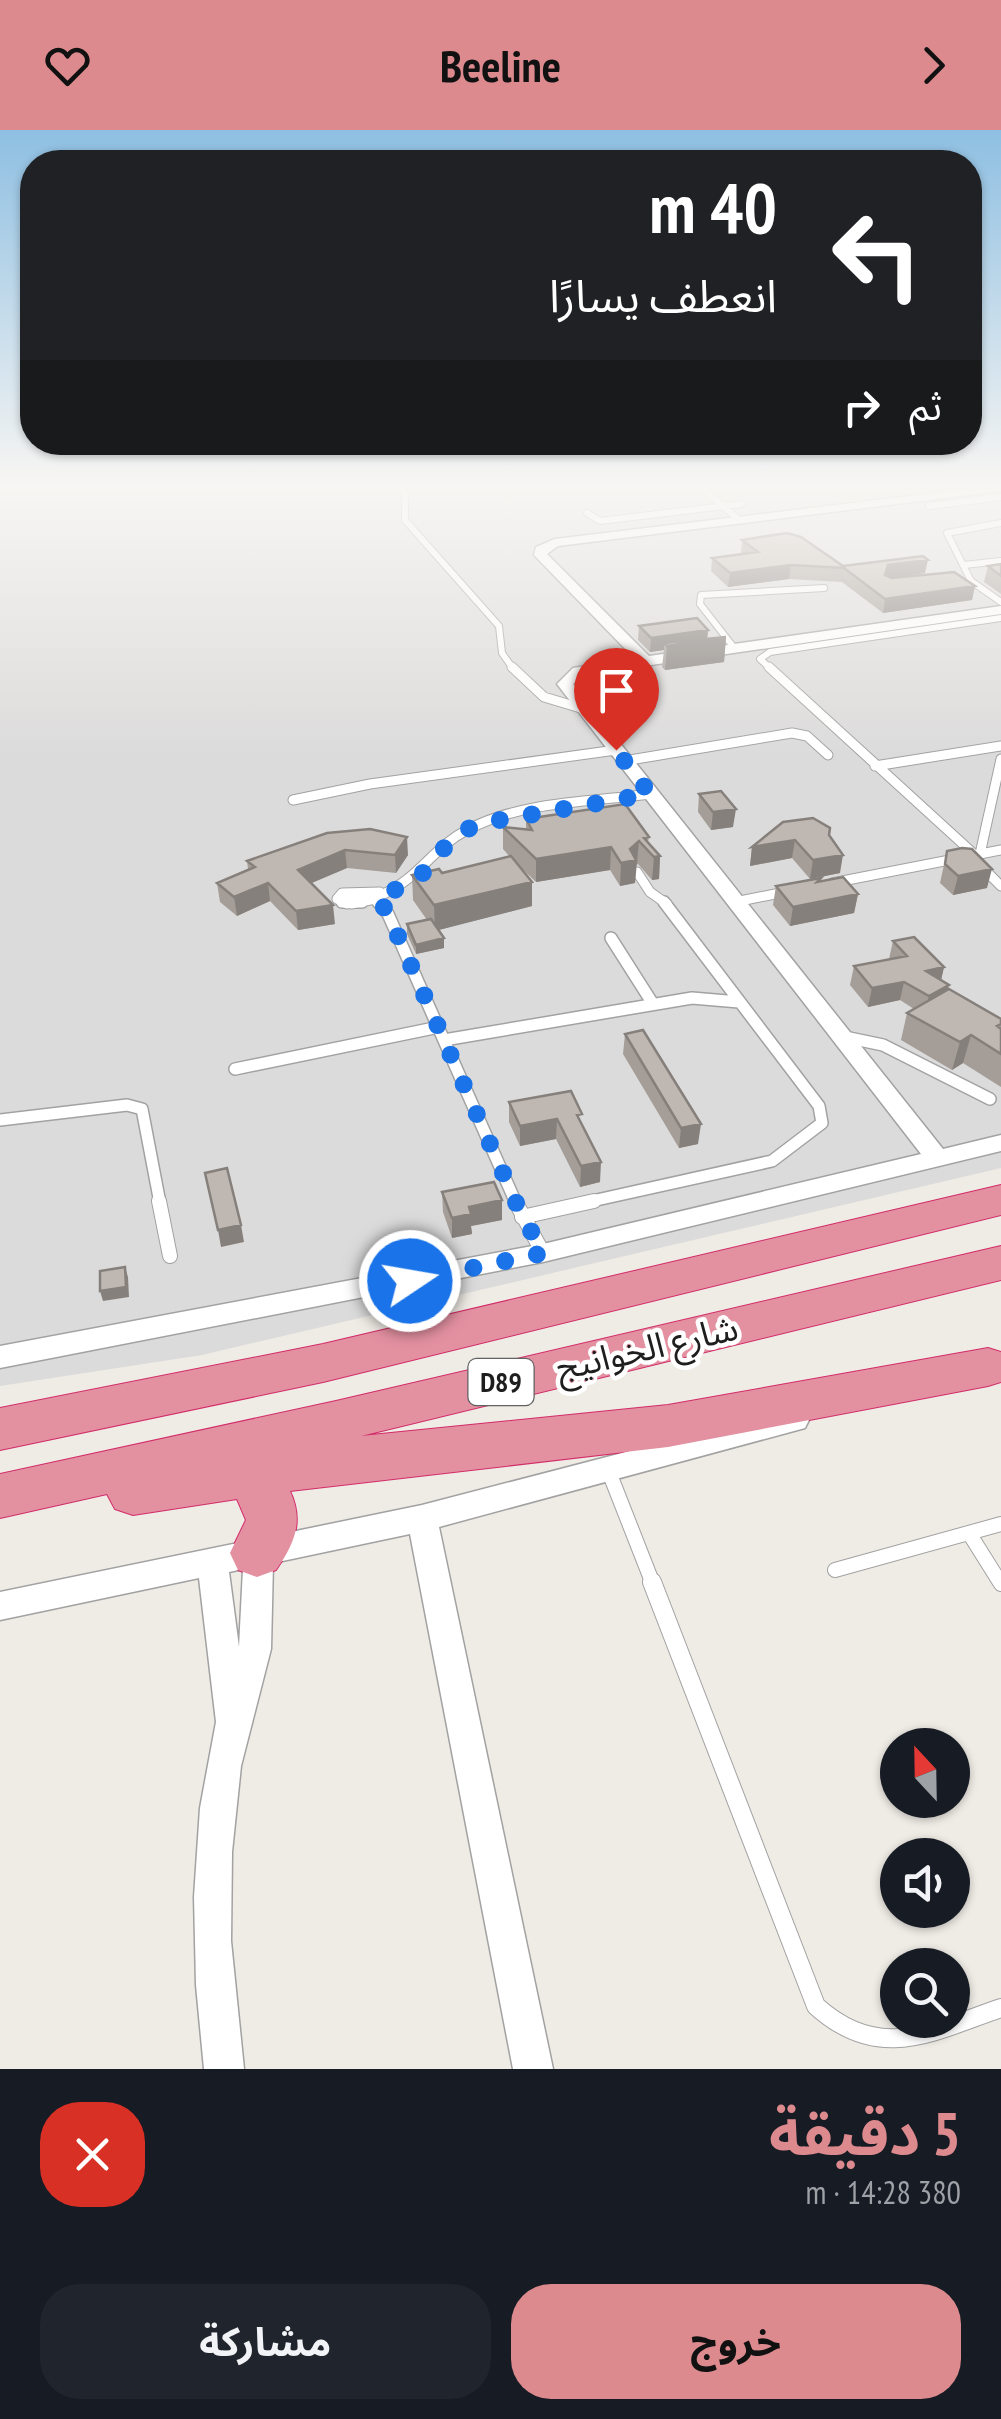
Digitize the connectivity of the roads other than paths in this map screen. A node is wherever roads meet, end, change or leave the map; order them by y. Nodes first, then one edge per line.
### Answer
1 (454, 575) edge
2 (560, 575) edge
3 (970, 575) edge
4 (824, 588) dead end
5 (1001, 606) edge
6 (1001, 618) edge
7 (735, 648) junction
8 (646, 662) junction
9 (584, 709) junction
10 (1001, 746) edge
11 (828, 755) dead end
12 (620, 756) junction
13 (1001, 759) edge
14 (875, 766) junction
15 (999, 776) edge
16 (650, 794) junction
17 (997, 794) edge
18 (293, 800) dead end
19 (1001, 850) edge
20 (975, 855) junction
21 (636, 872) edge
22 (1001, 886) edge
23 (735, 902) junction
24 (611, 938) dead end
25 (739, 1002) junction
26 (653, 1004) junction
27 (438, 1028) junction
28 (840, 1036) junction
29 (444, 1040) junction
30 (235, 1069) dead end
31 (990, 1099) dead end
32 (0, 1120) edge
33 (1001, 1143) edge
34 (938, 1159) junction
35 (1001, 1200) edge
36 (522, 1216) junction
37 (544, 1253) junction
38 (170, 1256) dead end
39 (1001, 1262) edge
40 (0, 1357) edge
41 (994, 1365) edge
42 (0, 1428) edge
43 (609, 1472) junction
44 (246, 1473) junction
45 (0, 1496) edge
46 (0, 1512) edge
47 (422, 1518) junction
48 (1001, 1524) edge
49 (969, 1533) junction
50 (234, 1558) junction
51 (835, 1570) dead end
52 (1001, 1585) edge
53 (0, 1606) edge
54 (232, 1724) junction
55 (1001, 2008) edge
56 (224, 2069) edge
57 (533, 2069) edge

1 - 9 lane
2 - 8 street
3 - 5 lane
4 - 7 lane
5 - 7 street
6 - 14 lane
7 - 8 street
8 - 9 street
9 - 12 street
10 - 14 lane
11 - 12 lane
12 - 16 street
12 - 18 lane
13 - 15 lane
14 - 20 lane
15 - 17 lane
16 - 23 street
16 - 27 lane
17 - 20 lane
19 - 20 lane
20 - 22 lane
20 - 23 lane
21 - 25 lane
23 - 28 street
24 - 26 lane
25 - 26 lane
25 - 36 lane
26 - 29 lane
27 - 29 lane
27 - 30 lane
28 - 31 lane
28 - 34 street
29 - 36 lane
32 - 38 lane
33 - 34 street
34 - 37 street
35 - 42 highway, شارع الخوانيج
36 - 37 lane
37 - 40 street
39 - 45 highway, شارع الخوانيج / D89
41 - 43 street
41 - 44 highway
43 - 47 street
43 - 55 lane
44 - 46 highway
44 - 50 highway
47 - 50 street
47 - 57 street
48 - 49 lane
49 - 51 lane
49 - 52 lane
50 - 53 street
50 - 54 street
50 - 54 street
54 - 56 street

